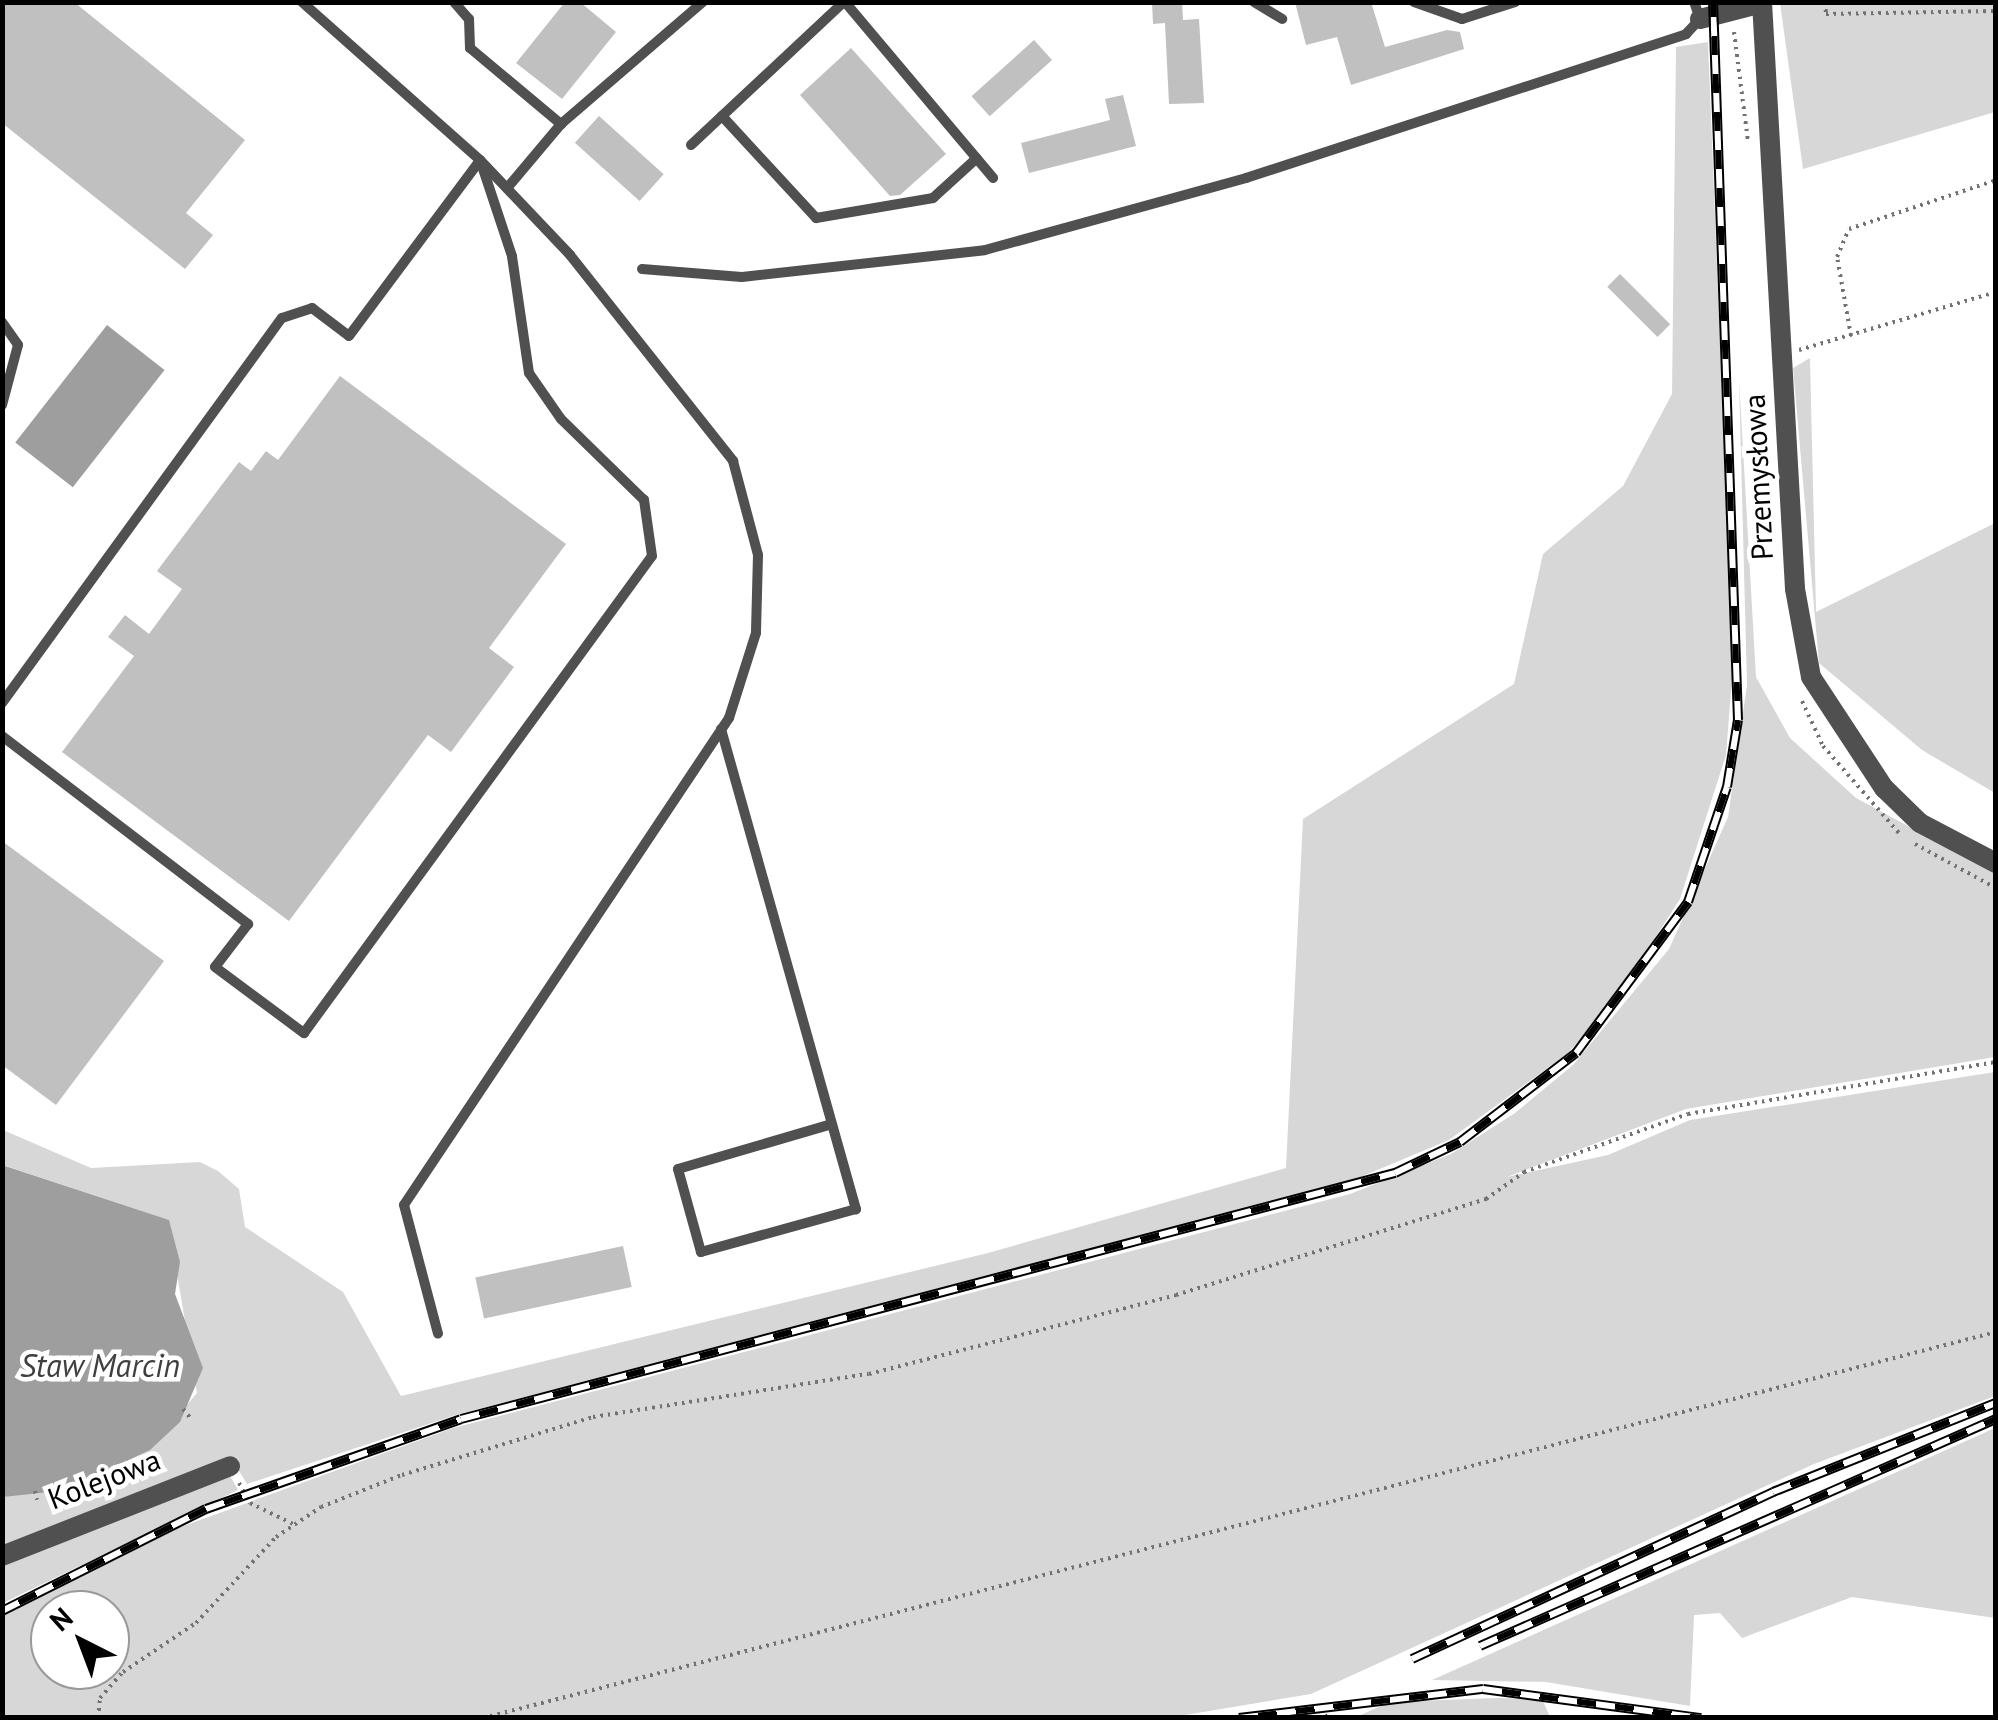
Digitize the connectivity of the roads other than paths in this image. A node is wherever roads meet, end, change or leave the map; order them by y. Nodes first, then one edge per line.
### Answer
1 (302, 2) edge
2 (454, 2) edge
3 (703, 2) edge
4 (844, 2) edge
5 (1254, 2) edge
6 (1414, 2) edge
7 (1515, 2) edge
8 (1762, 3) edge
9 (1697, 10) edge
10 (1282, 20) dead end
11 (722, 116) junction
12 (561, 124) junction
13 (691, 145) dead end
14 (978, 158) junction
15 (480, 160) junction
16 (993, 178) dead end
17 (508, 186) junction
18 (642, 269) dead end
19 (2, 322) edge
20 (2, 405) edge
21 (2, 703) edge
22 (722, 729) junction
23 (2, 736) edge
24 (1996, 862) edge
25 (832, 1124) junction
26 (438, 1334) dead end
27 (230, 1466) road end
28 (2, 1556) edge

1 - 15 lane
2 - 12 lane
3 - 12 lane
4 - 11 lane
4 - 14 lane
5 - 10 lane
6 - 7 lane
8 - 9 street
8 - 24 street, Przemysłowa
9 - 18 lane
11 - 13 lane
11 - 14 lane
12 - 17 lane
14 - 16 lane
15 - 17 lane
15 - 21 lane
15 - 23 lane
17 - 22 lane
19 - 20 lane
22 - 25 lane
22 - 26 lane
25 - 25 lane
27 - 28 street, Kolejowa

